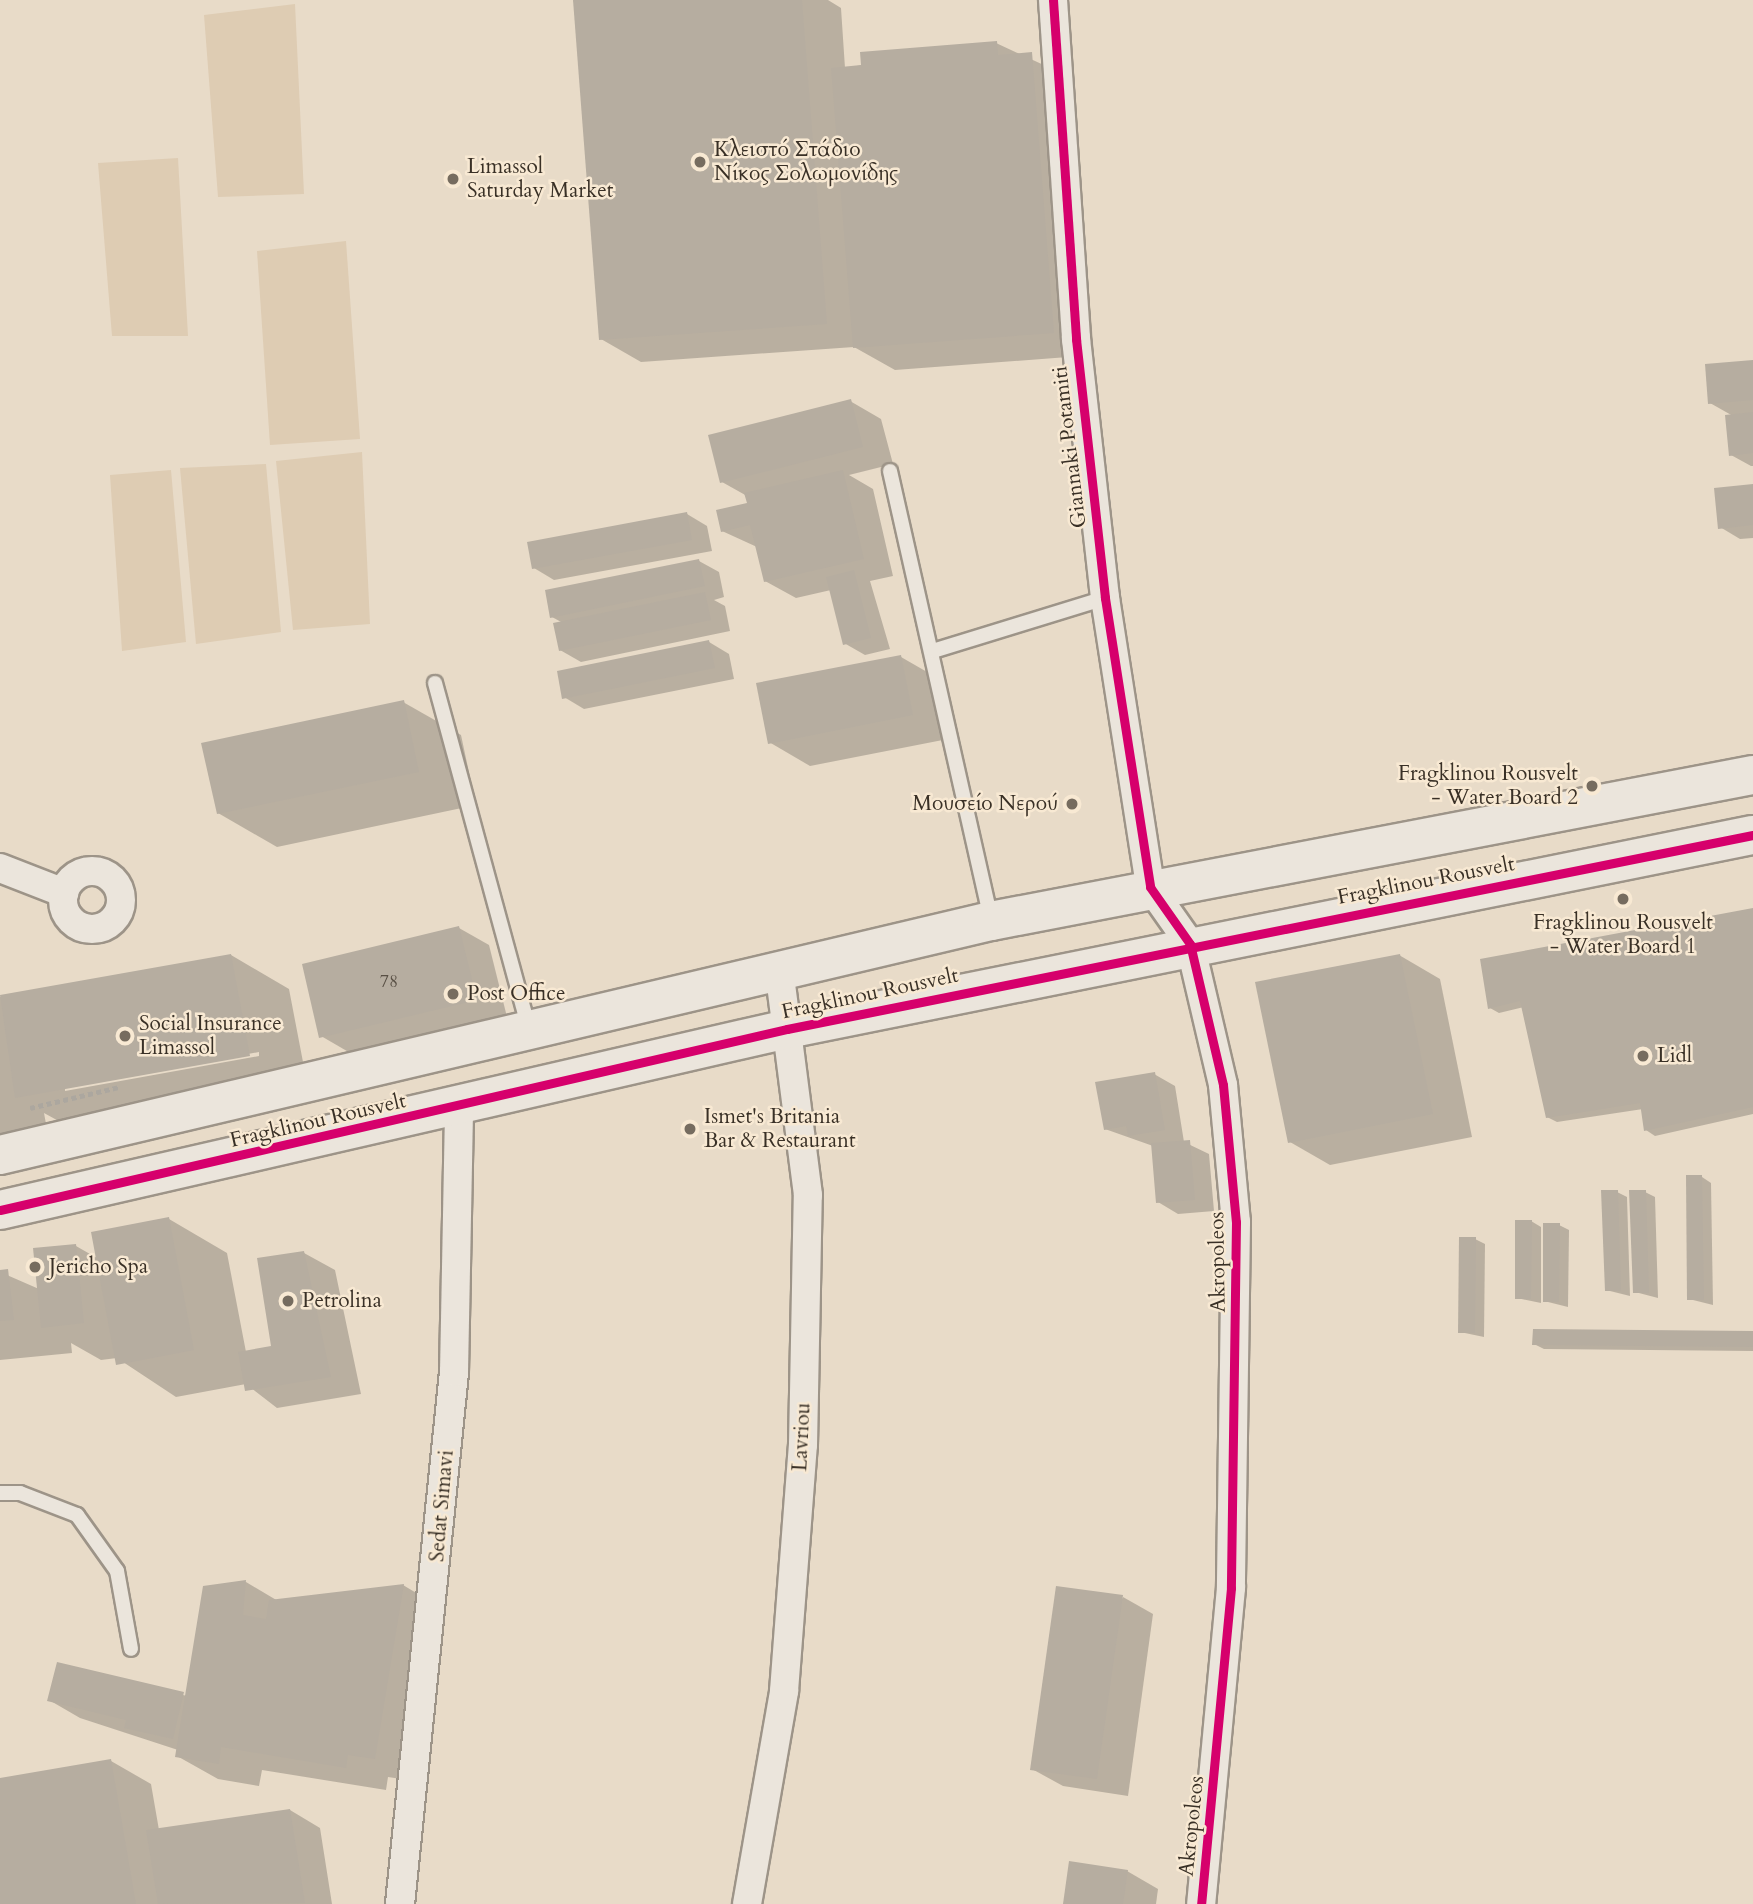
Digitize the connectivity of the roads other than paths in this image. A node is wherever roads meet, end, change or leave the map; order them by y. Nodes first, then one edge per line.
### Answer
1 (1053, 0) edge
2 (890, 471) dead end
3 (1105, 598) junction
4 (933, 651) junction
5 (435, 683) dead end
6 (1753, 775) edge
7 (1753, 835) edge
8 (0, 867) edge
9 (1150, 887) junction
10 (64, 892) dead end
11 (991, 921) junction
12 (1190, 944) junction
13 (779, 969) junction
14 (529, 1029) junction
15 (787, 1029) junction
16 (459, 1107) junction
17 (0, 1155) edge
18 (0, 1210) edge
19 (0, 1493) edge
20 (131, 1649) dead end
21 (400, 1904) edge
22 (747, 1904) edge
23 (1201, 1904) edge

1 - 3 street, Giannaki Potamiti
2 - 4 lane
3 - 4 lane
3 - 9 street, Giannaki Potamiti
4 - 11 lane
5 - 14 lane
6 - 9 main road, Fragklinou Rousvelt
7 - 12 main road, Fragklinou Rousvelt
8 - 10 street
9 - 11 main road, Fragklinou Rousvelt
9 - 12 street, Akropoleos
11 - 13 main road, Fragklinou Rousvelt
12 - 15 main road, Fragklinou Rousvelt
12 - 23 street, Akropoleos
13 - 14 main road, Fragklinou Rousvelt
13 - 15 street, Lavriou
14 - 17 main road, Fragklinou Rousvelt
15 - 16 main road, Fragklinou Rousvelt
15 - 22 street, Lavriou
16 - 18 main road, Fragklinou Rousvelt
16 - 21 street, Sedat Simavi
19 - 20 lane

